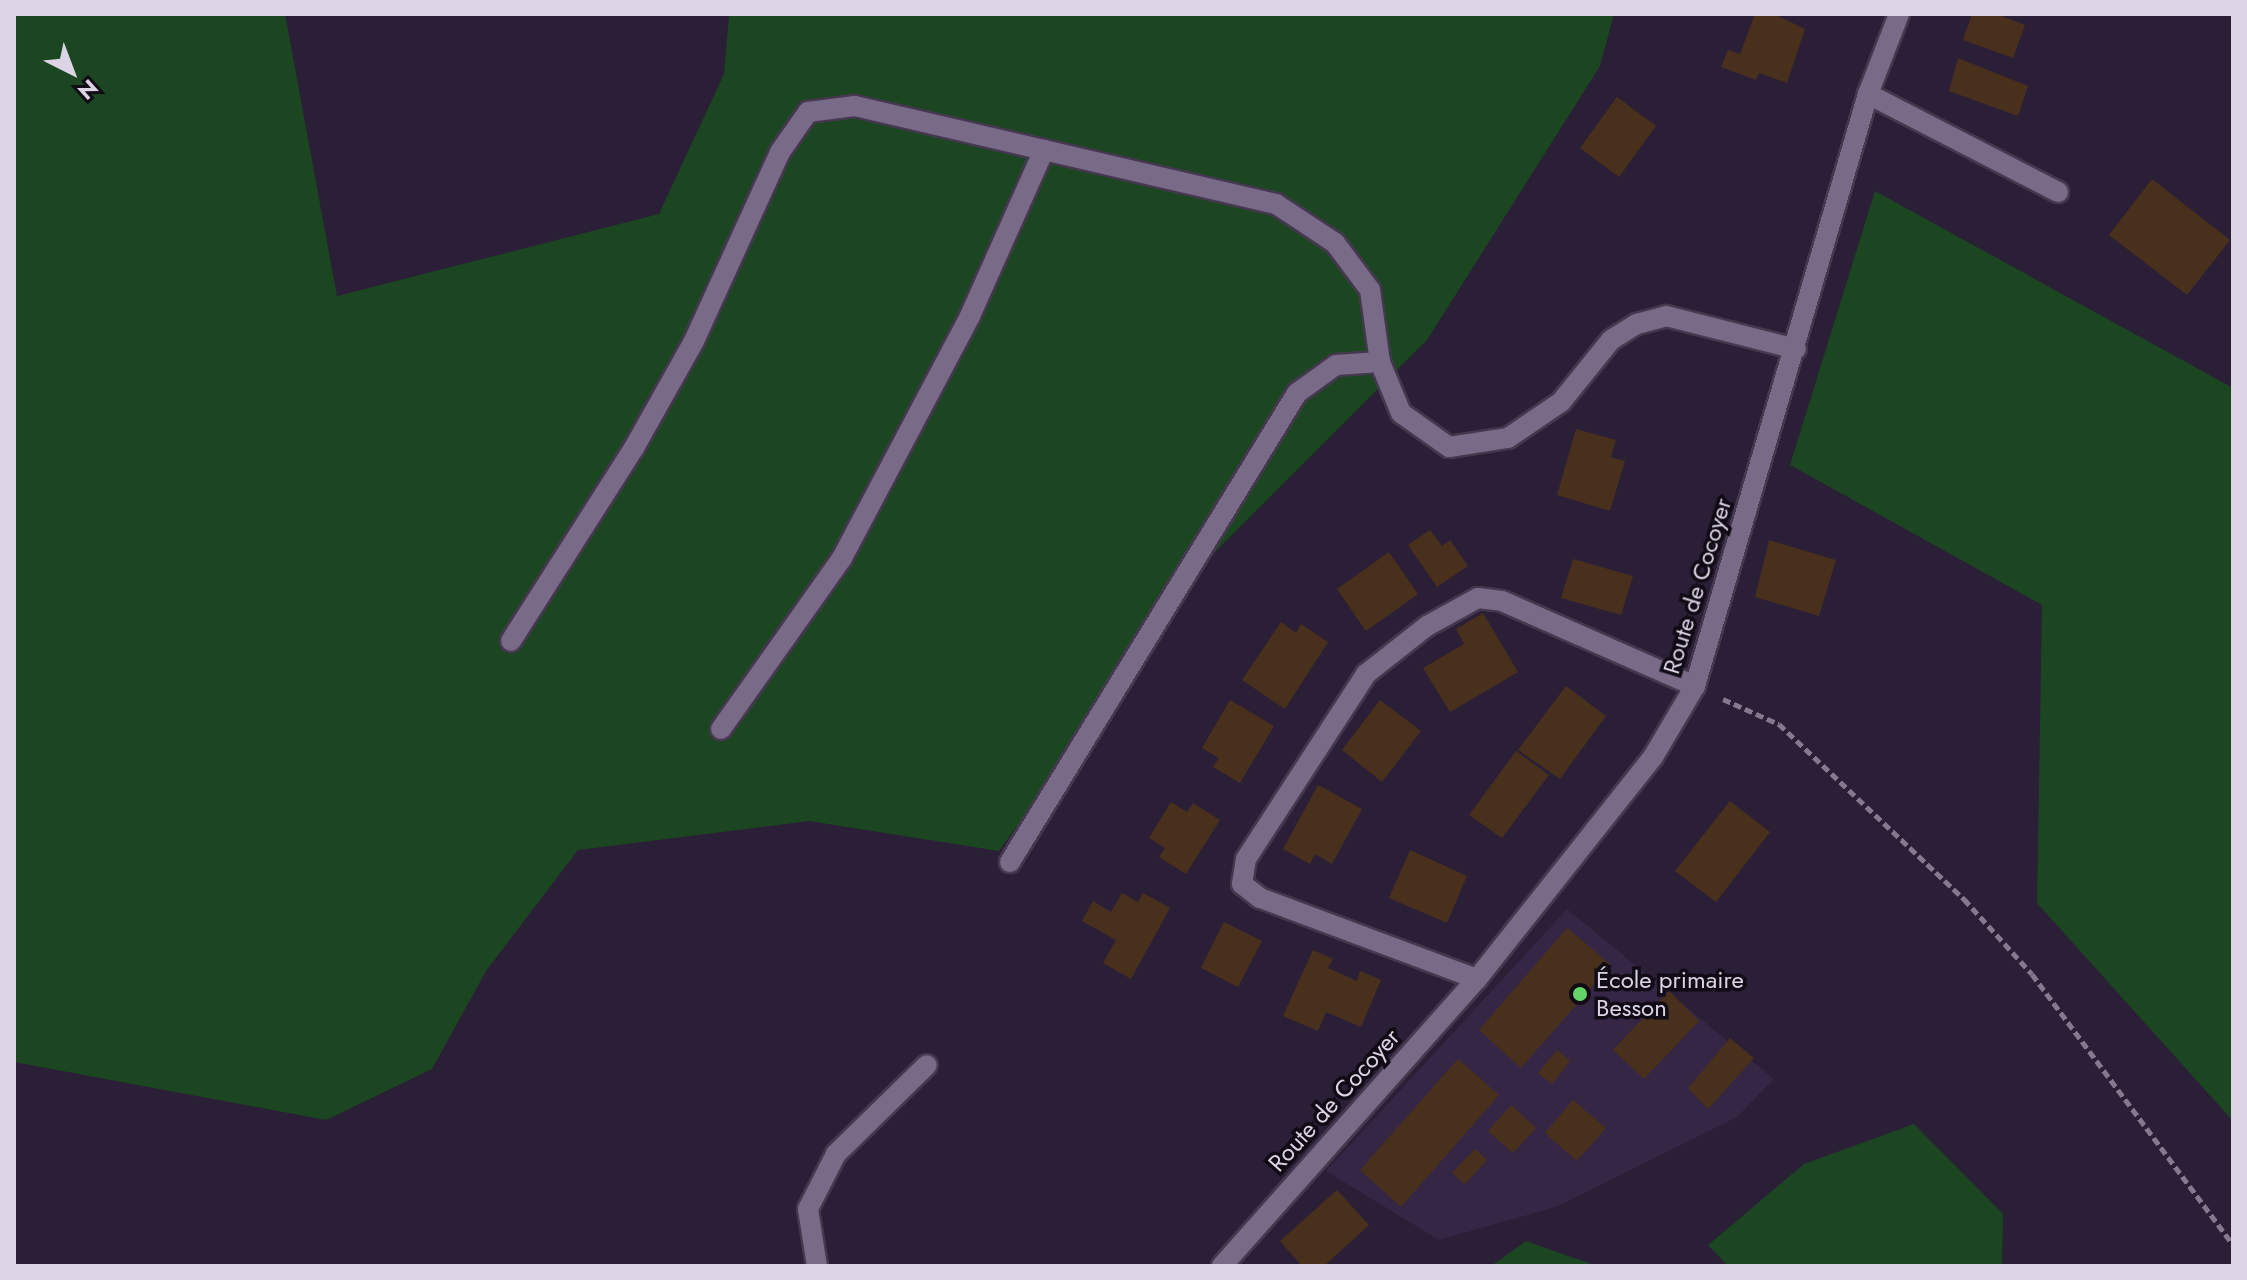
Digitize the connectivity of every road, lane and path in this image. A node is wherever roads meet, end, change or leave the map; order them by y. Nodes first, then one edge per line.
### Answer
1 (1899, 14) edge
2 (1868, 94) junction
3 (1044, 150) junction
4 (2058, 192) dead end
5 (1796, 349) junction
6 (1380, 362) junction
7 (511, 641) dead end
8 (1695, 686) junction
9 (721, 729) dead end
10 (1010, 862) dead end
11 (1477, 979) junction
12 (927, 1065) dead end
13 (2233, 1245) edge
14 (817, 1266) edge
15 (1222, 1266) edge

1 - 2 street, Route de Cocoyer
2 - 4 street
2 - 5 street, Route de Cocoyer
3 - 6 street
3 - 7 street
3 - 9 street
5 - 6 street
5 - 8 street, Route de Cocoyer
6 - 10 street
8 - 11 street, Route de Cocoyer
8 - 11 street
8 - 13 path
11 - 15 street, Route de Cocoyer
12 - 14 street

